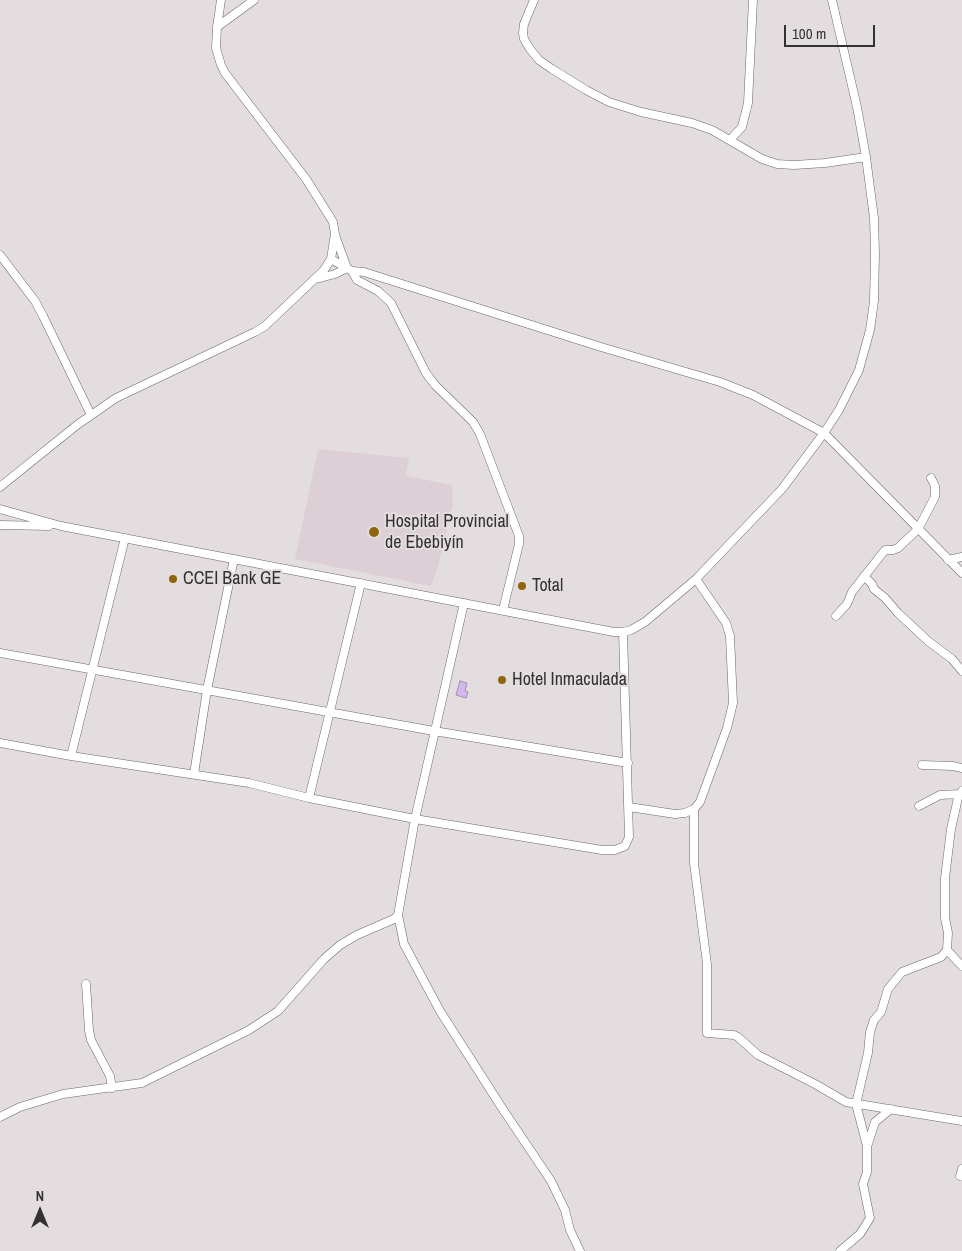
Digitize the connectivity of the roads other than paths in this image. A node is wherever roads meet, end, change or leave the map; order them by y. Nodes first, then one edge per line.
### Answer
1 (222, 0) edge
2 (254, 0) edge
3 (534, 0) edge
4 (752, 0) edge
5 (832, 0) edge
6 (217, 27) junction
7 (730, 140) junction
8 (866, 157) junction
9 (335, 234) junction
10 (0, 255) edge
11 (331, 258) junction
12 (349, 269) junction
13 (314, 280) junction
14 (91, 415) junction
15 (824, 433) junction
16 (931, 478) dead end
17 (3, 485) edge
18 (0, 492) edge
19 (0, 509) edge
20 (0, 526) edge
21 (61, 526) junction
22 (918, 529) junction
23 (124, 538) junction
24 (962, 558) edge
25 (234, 559) junction
26 (948, 560) junction
27 (962, 574) edge
28 (864, 576) junction
29 (696, 579) junction
30 (361, 583) junction
31 (464, 603) junction
32 (503, 610) junction
33 (836, 616) dead end
34 (623, 632) junction
35 (0, 653) edge
36 (92, 669) junction
37 (962, 671) edge
38 (207, 690) junction
39 (329, 712) junction
40 (434, 730) junction
41 (0, 743) edge
42 (71, 756) junction
43 (628, 763) junction
44 (922, 765) dead end
45 (962, 768) edge
46 (194, 774) junction
47 (961, 793) edge
48 (309, 798) junction
49 (919, 806) dead end
50 (629, 807) junction
51 (694, 809) junction
52 (415, 819) junction
53 (398, 915) junction
54 (947, 950) junction
55 (962, 966) edge
56 (86, 984) dead end
57 (112, 1088) junction
58 (856, 1104) junction
59 (892, 1109) junction
60 (0, 1116) edge
61 (962, 1121) edge
62 (867, 1146) junction
63 (580, 1251) edge
64 (840, 1251) edge

1 - 6 street
2 - 6 street
3 - 7 street
4 - 7 street
5 - 8 street
6 - 9 street
7 - 8 street
8 - 15 street
9 - 11 street
9 - 12 street
10 - 14 street
11 - 12 street
11 - 13 street
12 - 13 street
12 - 15 street
12 - 32 street
13 - 14 street
14 - 17 street
15 - 22 street
15 - 29 street
16 - 22 street
17 - 18 street
19 - 21 street
20 - 21 street
21 - 23 street
22 - 26 street
22 - 28 street
23 - 25 street
23 - 36 street
24 - 26 street
25 - 30 street
25 - 38 street
26 - 27 street
28 - 33 street
28 - 37 street
29 - 34 street
29 - 51 street
30 - 31 street
30 - 39 street
31 - 32 street
31 - 40 street
32 - 34 street
34 - 43 street
35 - 36 street
36 - 38 street
36 - 42 street
38 - 39 street
38 - 46 street
39 - 40 street
39 - 48 street
40 - 43 street
40 - 52 street
41 - 42 street
42 - 46 street
43 - 50 street
44 - 45 street
46 - 48 street
47 - 49 street
47 - 54 street
48 - 52 street
50 - 51 street
50 - 52 street
51 - 58 street
52 - 53 street
53 - 57 street
53 - 63 street
54 - 55 street
54 - 58 street
56 - 57 street
57 - 60 street
58 - 59 street
58 - 62 street
59 - 61 street
59 - 62 street
62 - 64 street

